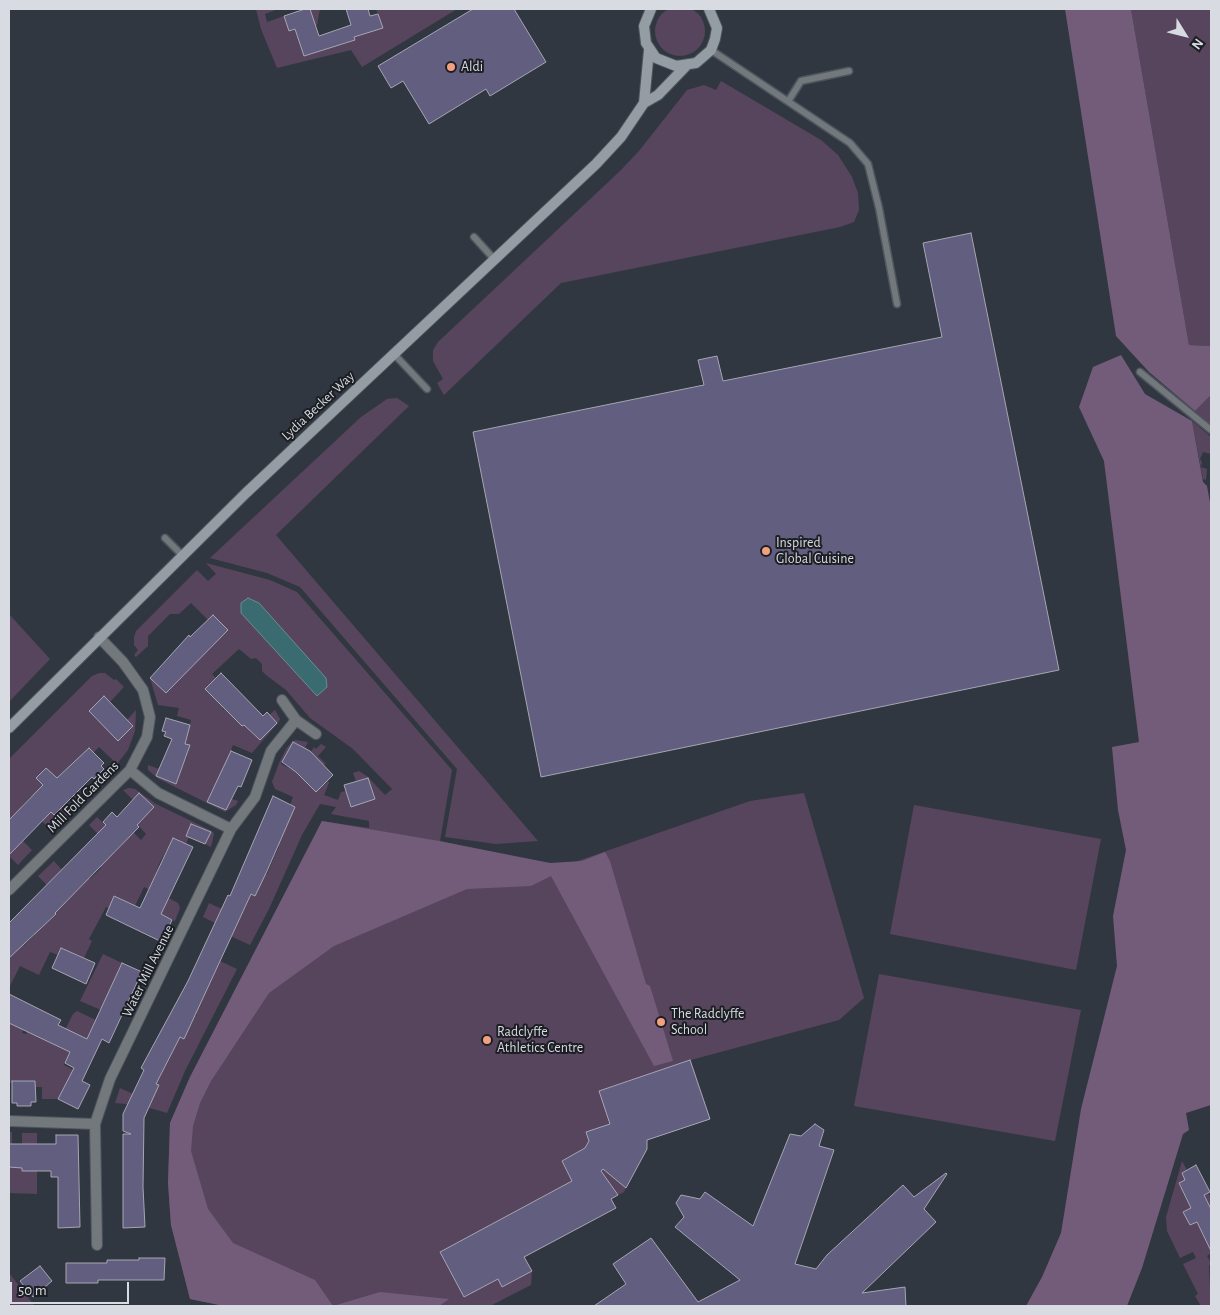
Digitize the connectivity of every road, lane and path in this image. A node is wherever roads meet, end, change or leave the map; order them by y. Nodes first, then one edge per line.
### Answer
1 (651, 9) edge
2 (709, 9) edge
3 (649, 50) junction
4 (711, 50) junction
5 (686, 66) junction
6 (849, 71) dead end
7 (789, 100) junction
8 (644, 103) junction
9 (474, 237) dead end
10 (494, 260) junction
11 (897, 304) dead end
12 (394, 354) junction
13 (1140, 372) dead end
14 (427, 389) dead end
15 (1211, 430) edge
16 (165, 538) dead end
17 (182, 555) junction
18 (99, 637) junction
19 (282, 700) dead end
20 (296, 720) junction
21 (9, 728) edge
22 (316, 734) dead end
23 (130, 770) junction
24 (231, 829) junction
25 (9, 890) edge
26 (9, 1122) edge
27 (96, 1124) junction
28 (97, 1245) dead end

1 - 3 street, Lydia Becker Way
2 - 4 street
3 - 5 street
3 - 8 street, Lydia Becker Way
4 - 5 street, Lydia Becker Way
4 - 7 lane
5 - 8 street, Lydia Becker Way
6 - 7 lane
7 - 11 lane
8 - 10 street, Lydia Becker Way
9 - 10 lane
10 - 12 street, Lydia Becker Way
12 - 14 lane
12 - 17 street, Lydia Becker Way
13 - 15 lane
16 - 17 lane
17 - 18 street, Lydia Becker Way
18 - 21 street, Lydia Becker Way
18 - 23 street, Mill Fold Gardens
19 - 20 street
20 - 22 street
20 - 24 street, Water Mill Avenue
23 - 24 street
23 - 25 street, Mill Fold Gardens
24 - 27 street, Water Mill Avenue
26 - 27 street
27 - 28 street, Water Mill Avenue

